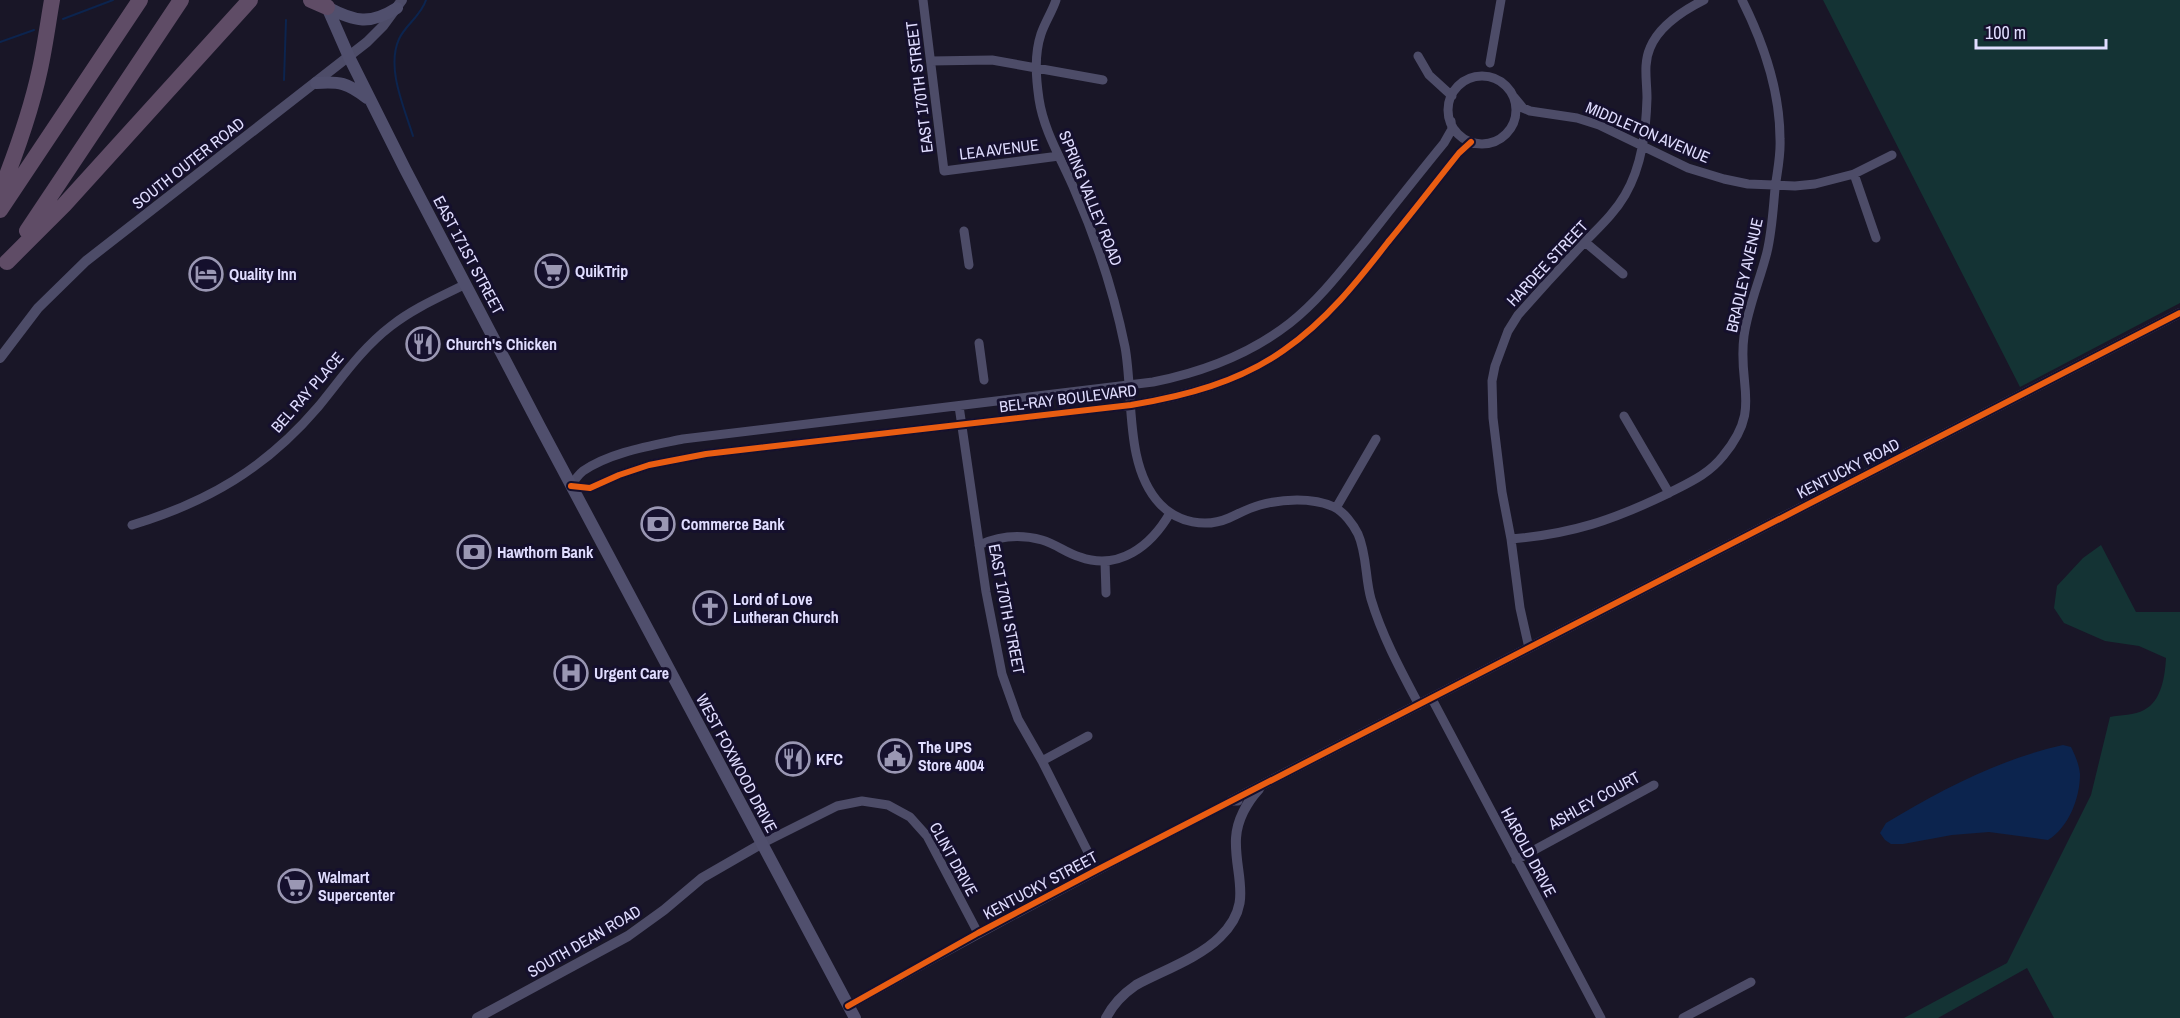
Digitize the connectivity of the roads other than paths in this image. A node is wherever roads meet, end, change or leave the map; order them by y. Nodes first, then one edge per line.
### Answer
1 (52, 0) edge
2 (140, 0) edge
3 (182, 0) edge
4 (250, 0) edge
5 (311, 0) edge
6 (923, 0) edge
7 (1056, 0) edge
8 (1502, 0) edge
9 (1704, 0) edge
10 (1742, 0) edge
11 (325, 3) edge
12 (400, 4) edge
13 (1418, 56) dead end
14 (349, 57) junction
15 (931, 61) junction
16 (1490, 63) junction
17 (1036, 67) junction
18 (1475, 76) junction
19 (1103, 80) dead end
20 (1499, 80) junction
21 (316, 83) junction
22 (1452, 96) junction
23 (1514, 98) junction
24 (372, 102) junction
25 (1530, 111) junction
26 (1451, 121) junction
27 (1511, 127) junction
28 (1471, 142) junction
29 (1642, 147) junction
30 (1892, 155) dead end
31 (1059, 156) junction
32 (944, 171) joint
33 (1854, 174) junction
34 (1775, 185) junction
35 (0, 193) edge
36 (0, 210) edge
37 (964, 231) dead end
38 (1876, 238) dead end
39 (1585, 242) junction
40 (969, 265) dead end
41 (3, 267) edge
42 (1623, 274) dead end
43 (466, 284) junction
44 (1308, 307) junction
45 (2180, 313) edge
46 (1320, 321) junction
47 (979, 343) dead end
48 (0, 358) edge
49 (984, 380) dead end
50 (1129, 385) junction
51 (1131, 405) junction
52 (959, 406) junction
53 (1624, 416) dead end
54 (961, 424) junction
55 (794, 426) junction
56 (1376, 438) dead end
57 (662, 443) junction
58 (796, 444) junction
59 (666, 461) junction
60 (571, 486) junction
61 (1669, 493) junction
62 (1336, 508) junction
63 (1170, 513) junction
64 (590, 523) joint
65 (132, 525) dead end
66 (1511, 538) junction
67 (979, 545) junction
68 (1104, 562) junction
69 (1106, 593) dead end
70 (1529, 648) junction
71 (1432, 699) junction
72 (1419, 705) junction
73 (1088, 736) dead end
74 (1042, 761) junction
75 (1263, 785) junction
76 (1654, 785) dead end
77 (1231, 801) junction
78 (1219, 807) junction
79 (1245, 809) junction
80 (761, 844) junction
81 (1516, 860) junction
82 (1097, 870) junction
83 (978, 933) junction
84 (1751, 982) dead end
85 (848, 1006) junction
86 (477, 1018) edge
87 (855, 1018) edge
88 (1106, 1018) edge
89 (1601, 1018) edge
90 (1683, 1018) edge

1 - 35 highway
2 - 36 highway
3 - 41 highway
4 - 41 highway
5 - 11 highway
6 - 15 street, EAST 170TH STREET
7 - 17 street, SPRING VALLEY ROAD
8 - 16 street
9 - 29 street, HARDEE STREET
10 - 34 street, BRADLEY AVENUE
11 - 12 main road
11 - 14 main road, EAST 171ST STREET
12 - 14 street, SOUTH OUTER ROAD
13 - 22 street
14 - 21 street, SOUTH OUTER ROAD
14 - 24 main road, EAST 171ST STREET
15 - 17 street
15 - 32 street, EAST 170TH STREET
16 - 18 street
16 - 20 street
17 - 19 street
17 - 31 street, SPRING VALLEY ROAD
18 - 20 street
18 - 22 street
20 - 23 street
21 - 24 main road
21 - 48 street, SOUTH OUTER ROAD
22 - 26 street, BEL-RAY BOULEVARD
23 - 25 street
23 - 27 street
24 - 43 main road, EAST 171ST STREET
25 - 27 street
25 - 29 street, MIDDLETON AVENUE
26 - 28 street
26 - 44 street, BEL-RAY BOULEVARD
27 - 28 street
28 - 46 street, BEL-RAY BOULEVARD
29 - 34 street, MIDDLETON AVENUE
29 - 39 street, HARDEE STREET
30 - 33 street, MIDDLETON AVENUE
31 - 32 street, LEA AVENUE
31 - 50 street, SPRING VALLEY ROAD
33 - 34 street, MIDDLETON AVENUE
33 - 38 street
34 - 61 street, BRADLEY AVENUE
37 - 40 street
39 - 42 street
39 - 66 street, HARDEE STREET
43 - 60 main road, EAST 171ST STREET
43 - 65 street, BEL RAY PLACE
44 - 46 street
44 - 50 street, BEL-RAY BOULEVARD
45 - 70 street, KENTUCKY ROAD
46 - 51 street, BEL-RAY BOULEVARD
47 - 49 street
50 - 51 street, SPRING VALLEY ROAD
50 - 52 street, BEL-RAY BOULEVARD
51 - 54 street, BEL-RAY BOULEVARD
51 - 63 street, SPRING VALLEY ROAD
52 - 54 street, EAST 170TH STREET
52 - 55 street, BEL-RAY BOULEVARD
53 - 61 street
54 - 58 street, BEL-RAY BOULEVARD
54 - 67 street, EAST 170TH STREET
55 - 57 street, BEL-RAY BOULEVARD
55 - 58 street
56 - 62 street
57 - 59 street
57 - 60 street, BEL-RAY BOULEVARD
58 - 59 street, BEL-RAY BOULEVARD
59 - 60 street, BEL-RAY BOULEVARD
60 - 64 main road, EAST 171ST STREET
61 - 66 street, BRADLEY AVENUE
62 - 63 street, SPRING VALLEY ROAD
62 - 72 street
63 - 68 street
64 - 80 main road, WEST FOXWOOD DRIVE
66 - 70 street, HARDEE STREET
67 - 68 street
67 - 74 street, EAST 170TH STREET
68 - 69 street
70 - 71 street
71 - 72 street
71 - 81 street, HAROLD DRIVE
72 - 75 street
73 - 74 street
74 - 82 street, EAST 170TH STREET
75 - 77 street
75 - 79 street
76 - 81 street, ASHLEY COURT
77 - 78 street, KENTUCKY STREET
77 - 79 street
78 - 79 street
78 - 82 street, KENTUCKY STREET
79 - 88 street
80 - 83 street, CLINT DRIVE
80 - 85 main road, WEST FOXWOOD DRIVE
80 - 86 street, SOUTH DEAN ROAD
81 - 89 street, HAROLD DRIVE
82 - 83 street, KENTUCKY STREET
83 - 85 street, KENTUCKY STREET
84 - 90 street
85 - 87 main road, WEST FOXWOOD DRIVE

